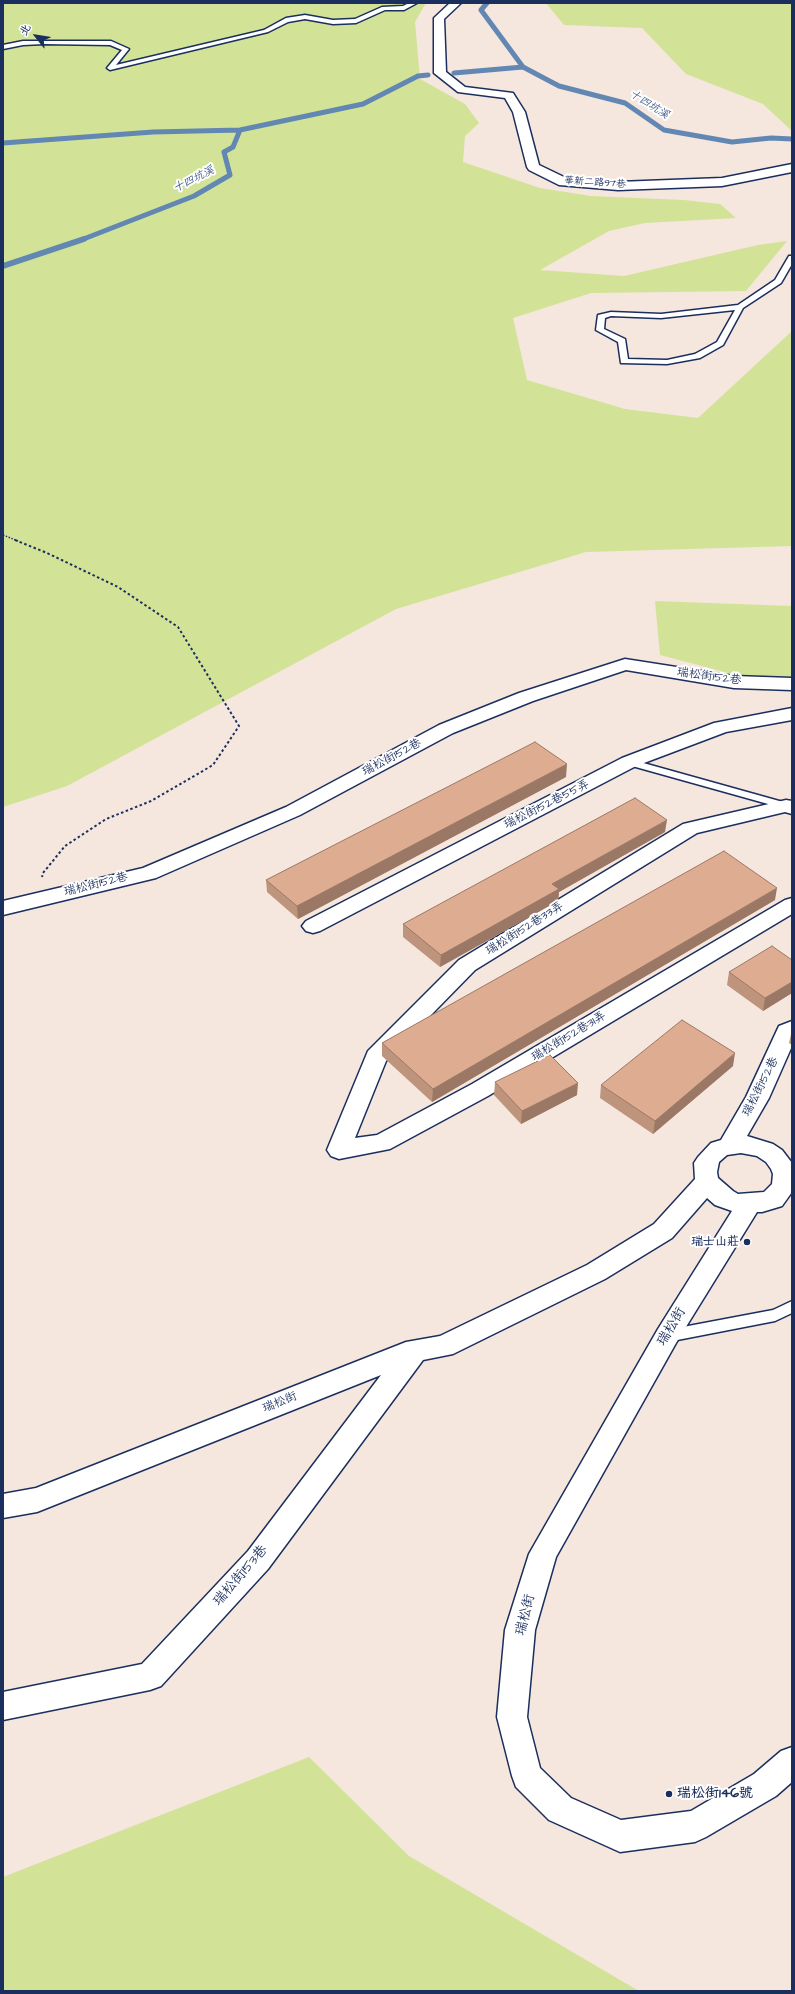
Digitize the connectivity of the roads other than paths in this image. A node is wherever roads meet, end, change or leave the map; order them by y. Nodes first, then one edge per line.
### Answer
1 (414, 3) edge
2 (456, 3) edge
3 (3, 47) edge
4 (792, 168) edge
5 (792, 258) edge
6 (740, 307) junction
7 (792, 684) edge
8 (792, 714) edge
9 (629, 762) junction
10 (789, 807) edge
11 (792, 905) edge
12 (3, 908) edge
13 (312, 926) dead end
14 (792, 1028) edge
15 (729, 1146) junction
16 (339, 1150) joint
17 (788, 1173) edge
18 (707, 1181) junction
19 (749, 1204) junction
20 (792, 1307) edge
21 (667, 1336) junction
22 (415, 1350) junction
23 (3, 1506) edge
24 (3, 1706) edge
25 (792, 1762) edge

1 - 3 lane
2 - 4 street, 華新二路97巷
5 - 6 lane
6 - 6 lane
7 - 12 street, 瑞松街152巷
8 - 9 street, 瑞松街152巷55弄
9 - 10 lane
9 - 13 street, 瑞松街152巷55弄
10 - 16 street, 瑞松街152巷33弄
11 - 16 street, 瑞松街152巷31弄
14 - 15 street, 瑞松街152巷
15 - 17 street
15 - 18 street
17 - 19 street
18 - 19 street
18 - 22 street, 瑞松街
19 - 21 street, 瑞松街
20 - 21 lane
21 - 25 street, 瑞松街
22 - 23 street, 瑞松街
22 - 24 street, 瑞松街153巷

